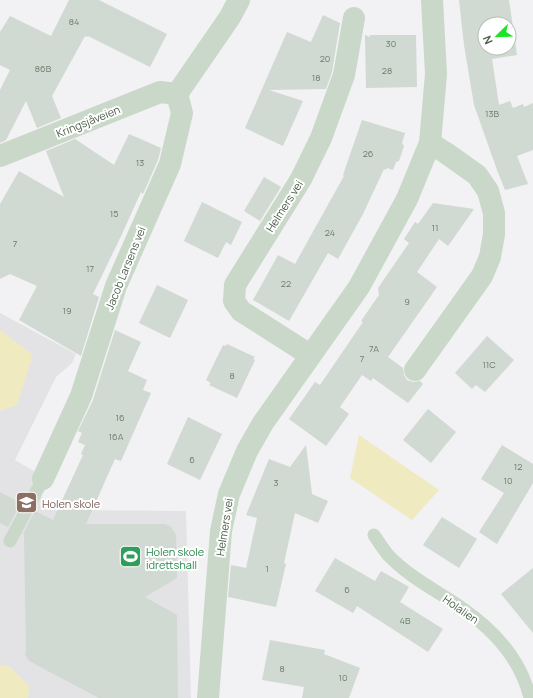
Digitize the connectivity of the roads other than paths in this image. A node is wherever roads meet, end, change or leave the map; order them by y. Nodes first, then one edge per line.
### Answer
1 (239, 0) edge
2 (432, 0) edge
3 (354, 18) dead end
4 (177, 94) junction
5 (430, 143) junction
6 (0, 156) edge
7 (310, 355) junction
8 (415, 370) dead end
9 (43, 479) joint
10 (374, 535) dead end
11 (10, 541) dead end
12 (208, 698) edge
13 (530, 698) edge

1 - 4 street
2 - 5 street, Helmers vei
3 - 7 street, Helmers vei
4 - 6 street, Kringsjåveien
4 - 9 street, Jacob Larsens vei
5 - 7 street, Helmers vei
5 - 8 street
7 - 12 street, Helmers vei
9 - 11 lane, Jacob Larsens vei
10 - 13 lane, Holalien

